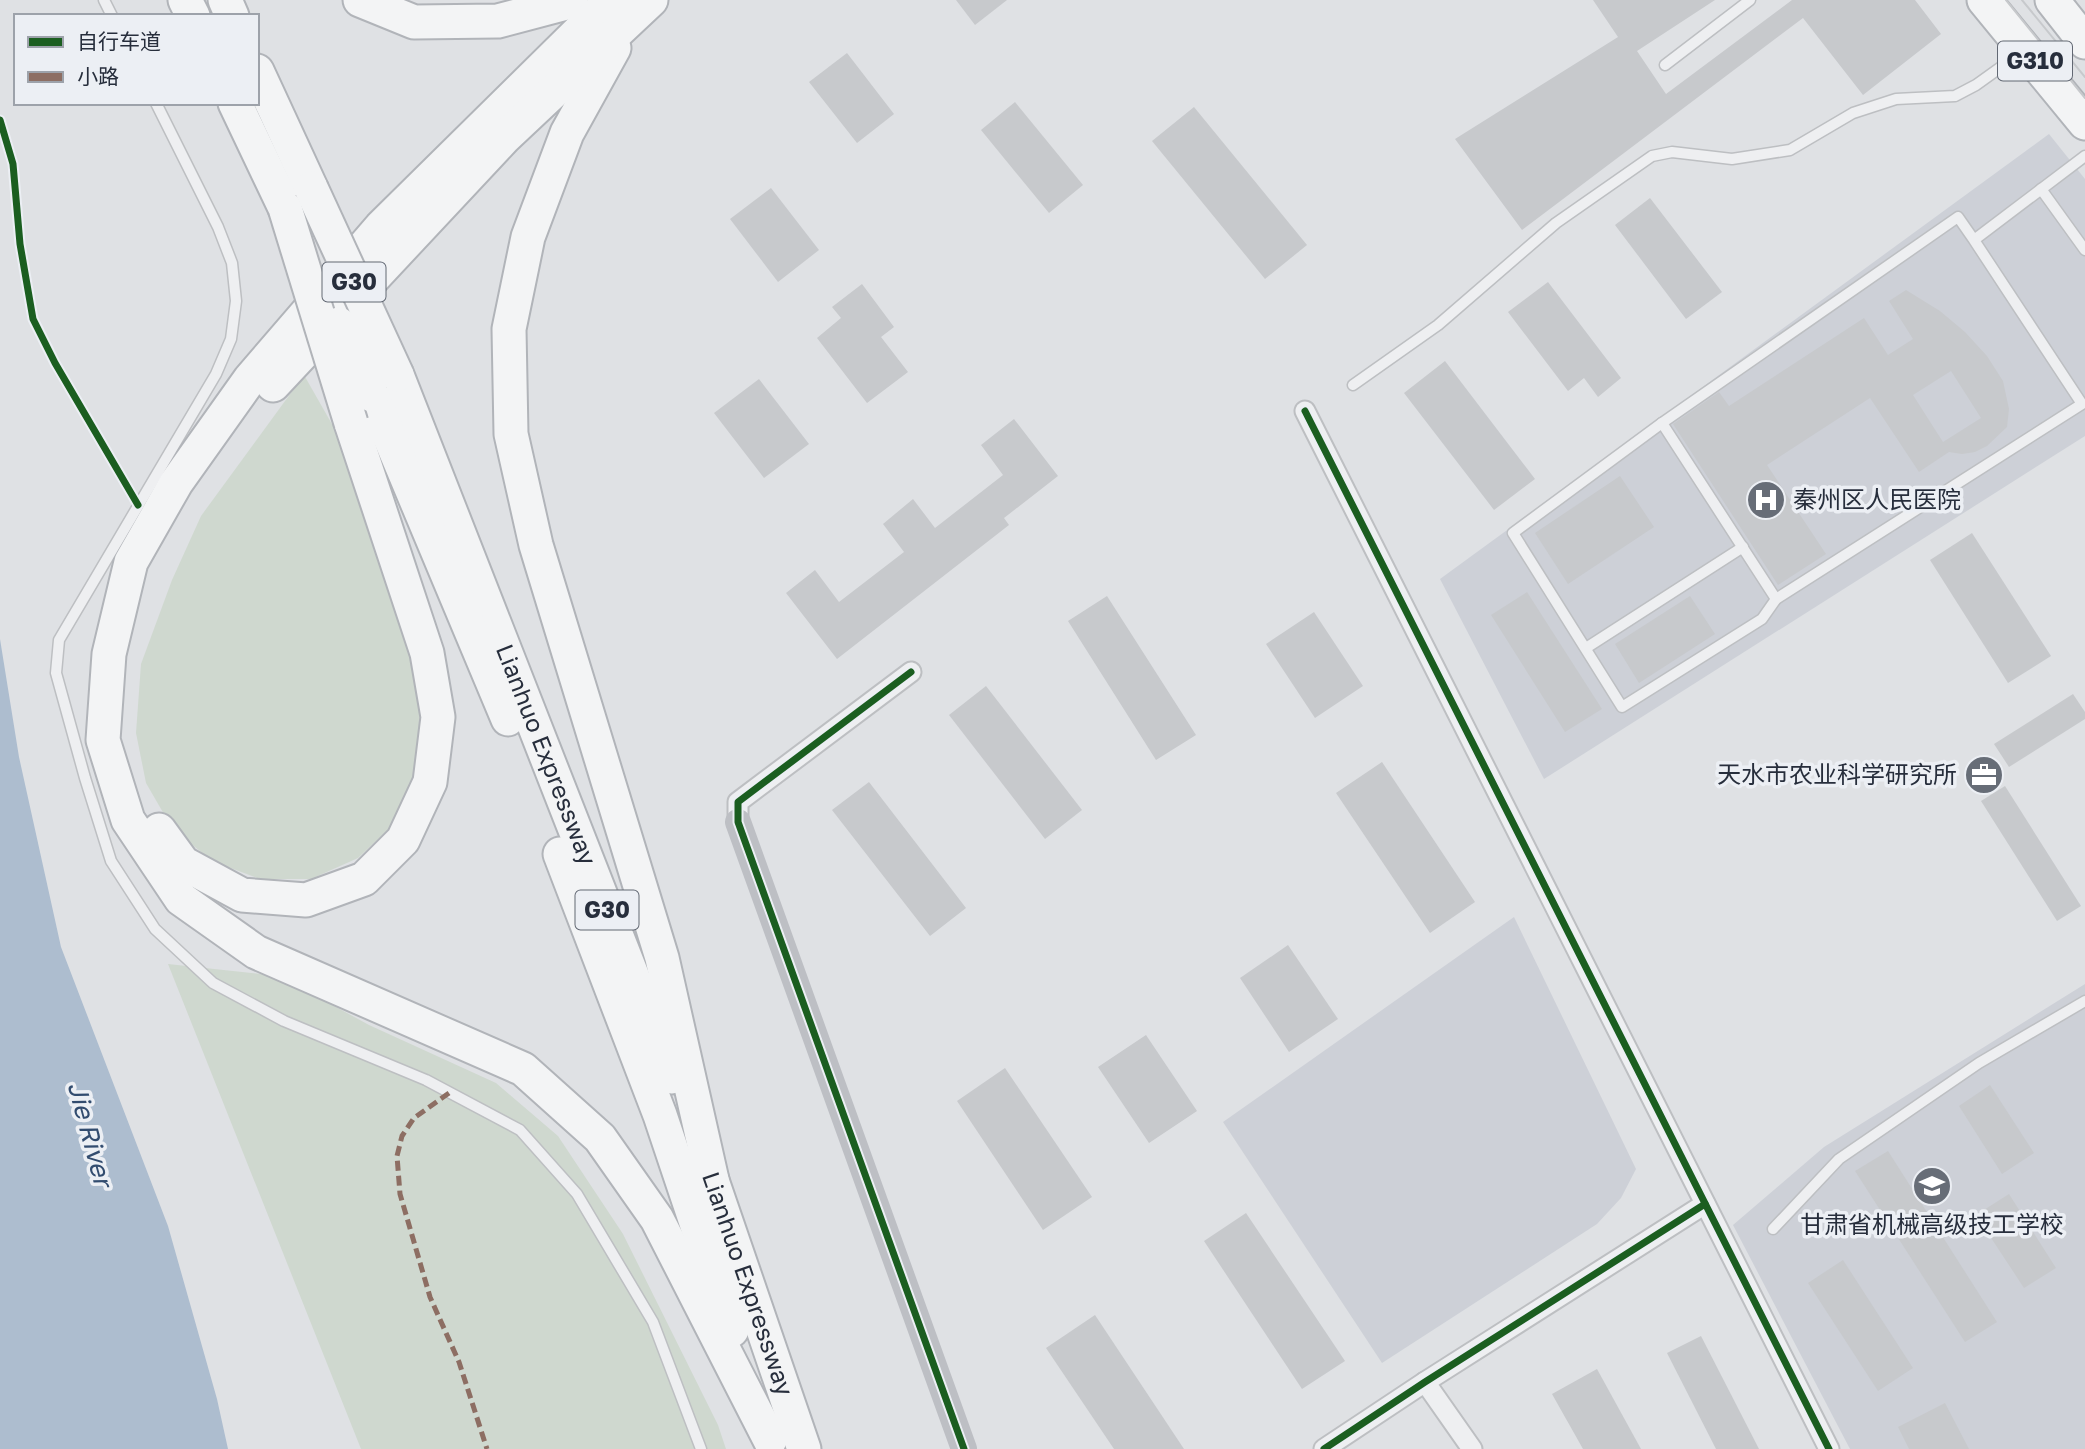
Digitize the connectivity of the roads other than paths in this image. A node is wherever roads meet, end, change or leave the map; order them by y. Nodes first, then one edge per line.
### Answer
1 (360, 0) edge
2 (571, 0) edge
3 (611, 0) edge
4 (652, 0) edge
5 (1750, 0) edge
6 (1984, 0) edge
7 (2052, 0) edge
8 (2085, 42) edge
9 (2025, 50) junction
10 (1665, 65) dead end
11 (259, 75) edge
12 (157, 105) edge
13 (236, 105) edge
14 (2085, 122) edge
15 (2085, 156) edge
16 (2041, 189) junction
17 (285, 208) junction
18 (1974, 240) junction
19 (2085, 250) edge
20 (385, 385) junction
21 (1353, 385) dead end
22 (2083, 402) edge
23 (1305, 411) dead end
24 (1662, 423) junction
25 (1743, 547) junction
26 (1776, 599) junction
27 (1586, 648) junction
28 (911, 672) dead end
29 (738, 822) joint
30 (2085, 1001) edge
31 (712, 1180) junction
32 (1706, 1204) junction
33 (1773, 1229) dead end
34 (1425, 1382) junction
35 (771, 1445) edge
36 (701, 1449) edge
37 (804, 1449) edge
38 (964, 1449) edge
39 (1324, 1449) edge
40 (1472, 1449) edge
41 (1829, 1449) edge

1 - 2 highway
3 - 35 highway
4 - 17 highway, bridge
4 - 31 highway
5 - 10 lane
6 - 9 highway, G310
7 - 8 highway, G310
9 - 14 highway, G310
9 - 21 lane
11 - 20 highway, Lianhuo Expressway / G30, bridge
12 - 36 lane
13 - 17 highway, Lianhuo Expressway / G30
15 - 16 lane
16 - 18 lane
16 - 19 lane
17 - 20 highway, Lianhuo Expressway / G30, bridge
18 - 22 lane
18 - 24 lane
20 - 31 highway, Lianhuo Expressway / G30
20 - 35 highway, Lianhuo Expressway / G30
22 - 26 lane
23 - 32 street
24 - 25 lane
24 - 27 lane
25 - 26 lane
25 - 27 lane
26 - 27 lane
28 - 29 street
29 - 38 street
30 - 33 lane
31 - 37 highway, Lianhuo Expressway / G30
32 - 34 street
32 - 41 street
34 - 39 street
34 - 40 street

